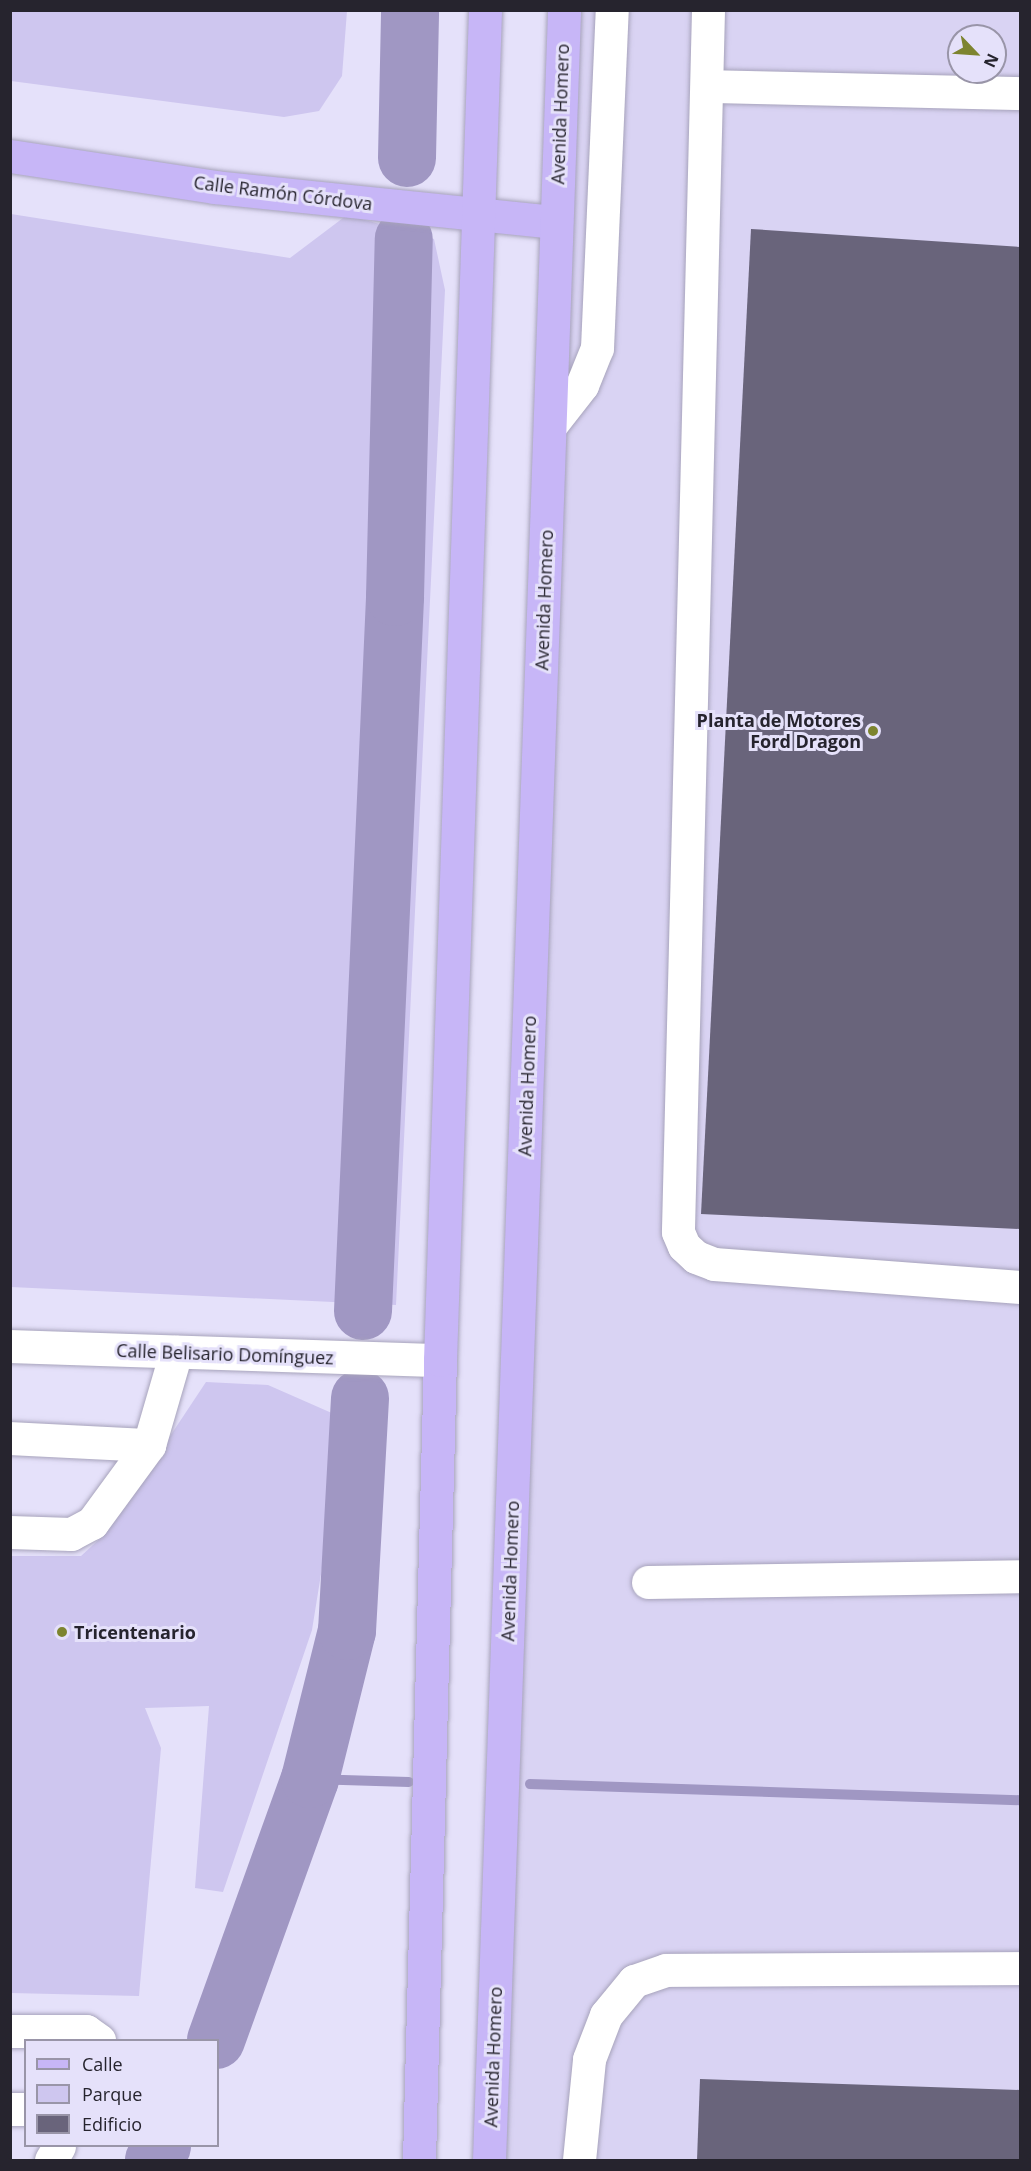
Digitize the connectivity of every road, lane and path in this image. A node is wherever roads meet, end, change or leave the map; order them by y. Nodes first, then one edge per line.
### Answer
1 (485, 10) edge
2 (564, 10) edge
3 (612, 10) edge
4 (708, 10) edge
5 (708, 86) junction
6 (1020, 93) edge
7 (10, 156) edge
8 (480, 215) junction
9 (556, 222) junction
10 (550, 426) junction
11 (1020, 1287) edge
12 (10, 1346) edge
13 (176, 1352) junction
14 (440, 1360) junction
15 (10, 1438) edge
16 (149, 1445) junction
17 (10, 1532) edge
18 (1020, 1576) edge
19 (648, 1582) dead end
20 (1020, 1968) edge
21 (10, 2031) edge
22 (98, 2039) edge
23 (419, 2160) edge
24 (489, 2160) edge
25 (579, 2160) edge

1 - 8 main road
2 - 9 main road, Avenida Homero
3 - 10 street
4 - 5 street
5 - 6 street
5 - 11 street
7 - 8 main road, Calle Ramón Córdova
8 - 9 main road, Calle Ramón Córdova
8 - 14 main road
9 - 10 main road, Avenida Homero
10 - 24 main road, Avenida Homero
12 - 13 street, Calle Belisario Domínguez
13 - 14 street, Calle Belisario Domínguez
13 - 16 street
14 - 23 main road
15 - 16 street
16 - 17 street
18 - 19 street
20 - 25 street
21 - 22 street

